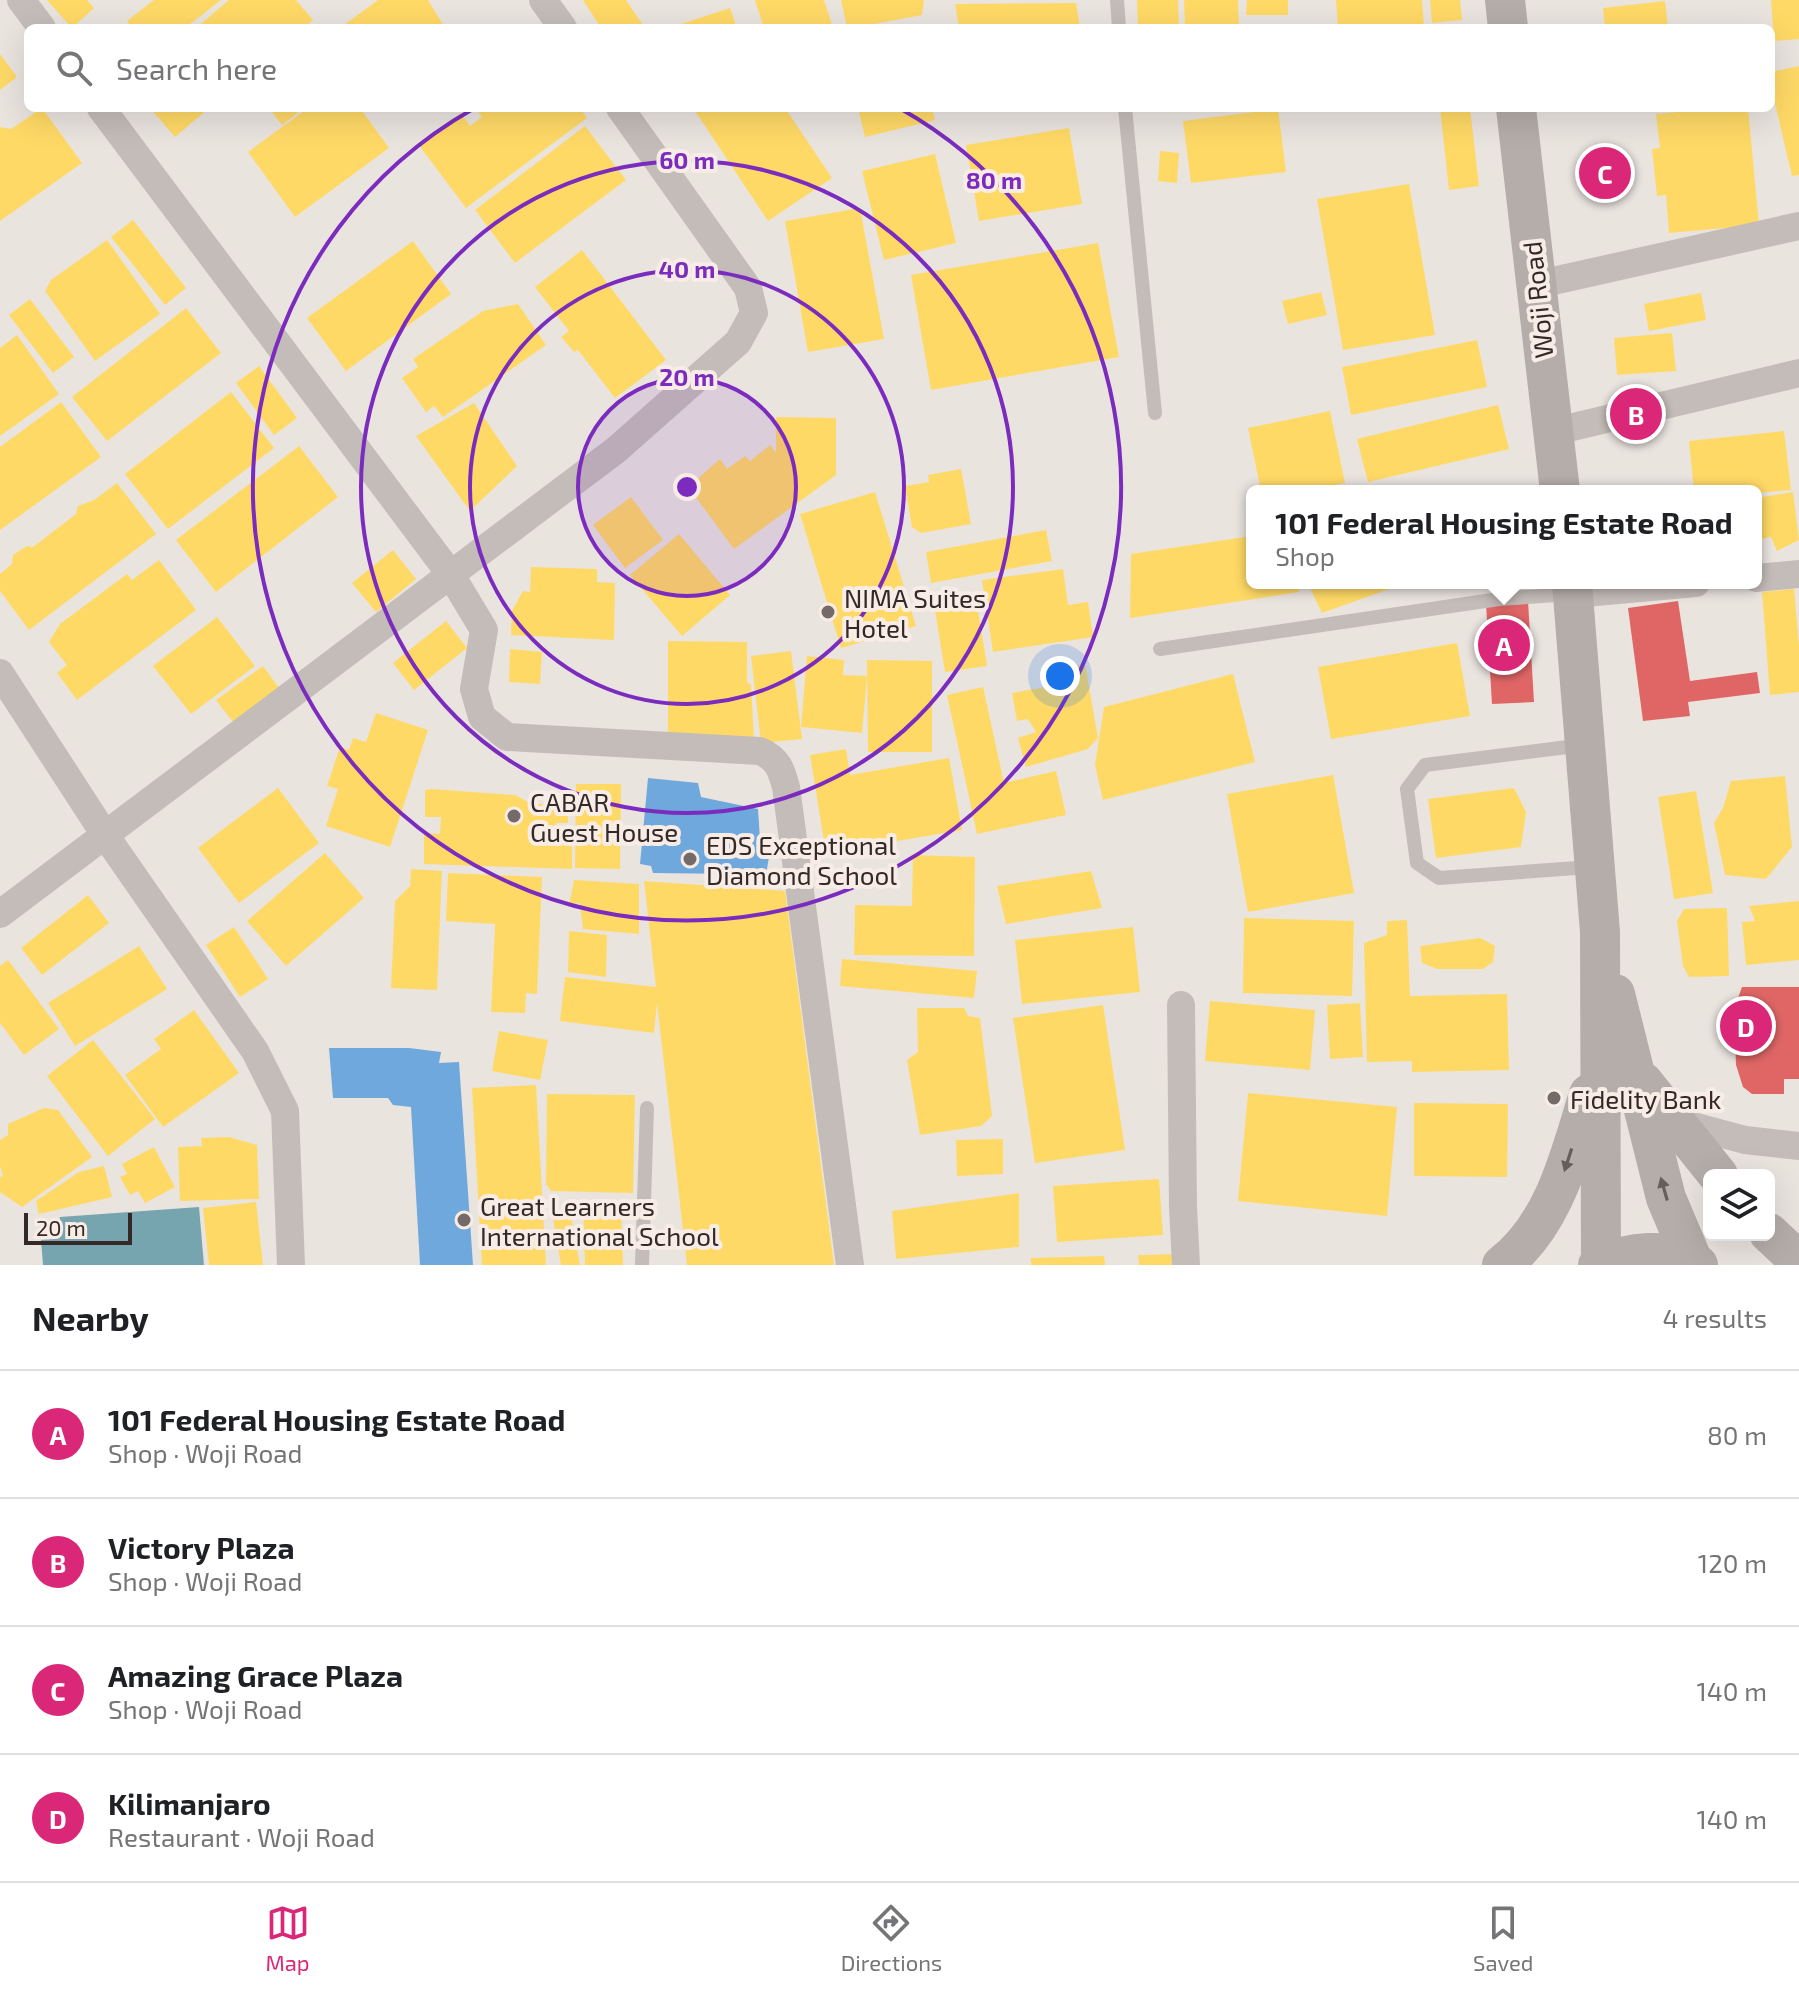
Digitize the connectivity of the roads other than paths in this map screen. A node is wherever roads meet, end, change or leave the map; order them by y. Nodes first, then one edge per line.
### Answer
1 (21, 0) edge
2 (543, 0) edge
3 (1117, 0) edge
4 (1505, 0) edge
5 (39, 24) edge
6 (560, 24) edge
7 (1119, 24) edge
8 (1508, 24) edge
9 (104, 112) edge
10 (623, 112) edge
11 (1125, 112) edge
12 (1516, 112) edge
13 (1799, 226) edge
14 (1535, 285) junction
15 (1799, 373) edge
16 (1155, 413) dead end
17 (1552, 432) junction
18 (1559, 485) edge
19 (1799, 574) edge
20 (451, 575) junction
21 (1762, 577) edge
22 (1573, 589) edge
23 (1160, 649) dead end
24 (0, 673) edge
25 (1584, 745) junction
26 (105, 835) junction
27 (1594, 867) junction
28 (0, 914) edge
29 (1181, 1005) dead end
30 (1618, 1066) junction
31 (647, 1108) dead end
32 (1673, 1121) junction
33 (1799, 1146) edge
34 (1713, 1169) edge
35 (1775, 1239) edge
36 (1799, 1261) edge
37 (1696, 1263) edge
38 (1599, 1264) edge
39 (291, 1265) edge
40 (642, 1265) edge
41 (850, 1265) edge
42 (1186, 1265) edge
43 (1502, 1265) edge

1 - 5 street
2 - 6 street
3 - 7 lane
4 - 8 main road
9 - 20 street
10 - 20 street
11 - 16 lane
12 - 14 main road, Woji Road
13 - 14 street
14 - 17 main road, Woji Road
15 - 17 street
17 - 18 main road, Woji Road
19 - 21 street
20 - 26 street
20 - 41 street
22 - 23 lane
22 - 25 main road
24 - 26 street
25 - 27 main road
25 - 27 lane
26 - 28 street
26 - 39 street
27 - 30 main road
29 - 42 street
30 - 32 main road
37 -> 30 main road
30 - 38 main road
30 -> 43 main road
31 - 40 lane
32 - 33 street
32 - 34 main road
35 - 36 main road
37 - 38 main road

